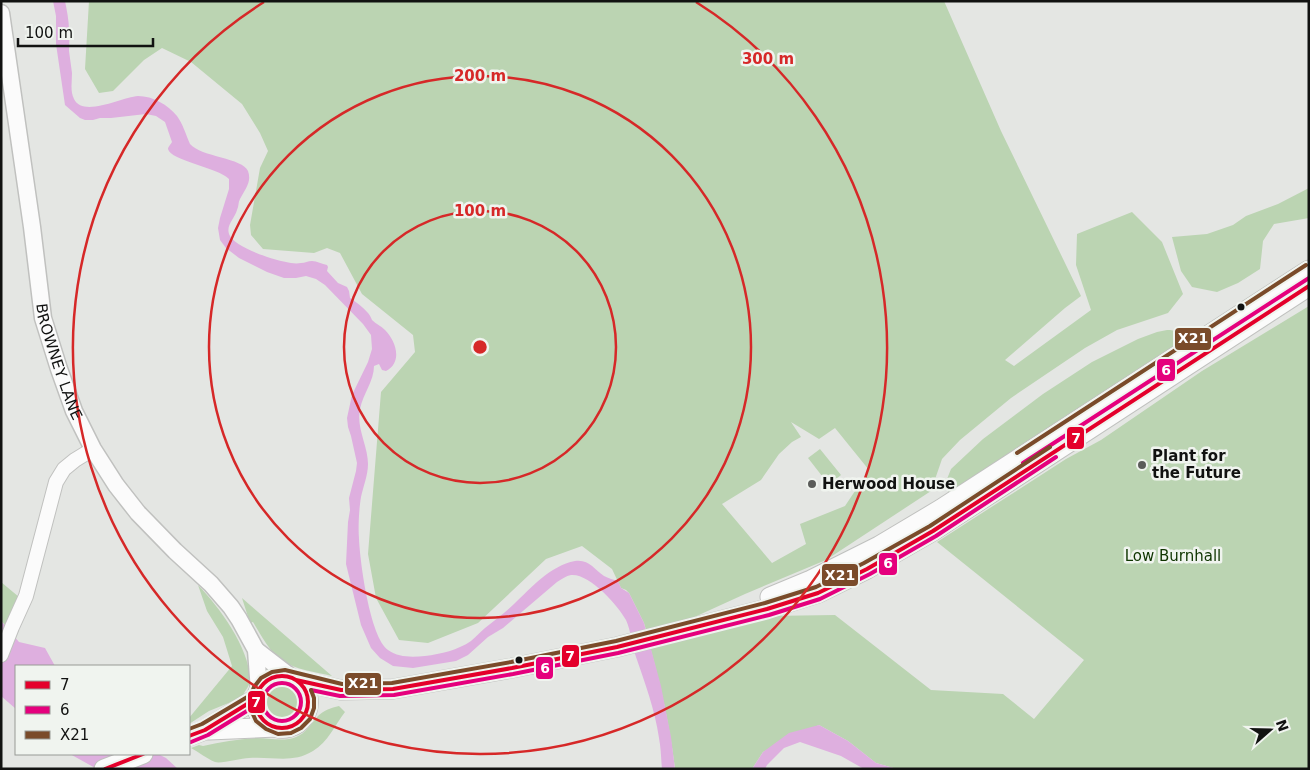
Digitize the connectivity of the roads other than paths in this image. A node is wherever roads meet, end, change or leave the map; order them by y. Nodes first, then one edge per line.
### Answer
1 (1, 13) edge
2 (1309, 270) edge
3 (1309, 286) edge
4 (93, 449) junction
5 (718, 621) junction
6 (256, 650) junction
7 (1, 655) edge
8 (293, 678) junction
9 (341, 690) junction
10 (258, 694) junction
11 (308, 706) junction
12 (276, 727) junction
13 (197, 733) edge
14 (140, 755) edge
15 (104, 769) edge

1 - 4 main road, BROWNEY LANE
2 - 5 highway
3 - 5 highway
4 - 6 main road, BROWNEY LANE
4 - 7 street
5 - 9 highway
6 - 8 main road
6 - 10 main road
8 - 9 highway
8 - 10 highway
8 - 11 highway
9 - 11 highway
10 - 12 highway
10 - 13 highway
11 - 12 highway
12 - 13 highway
14 - 15 highway

